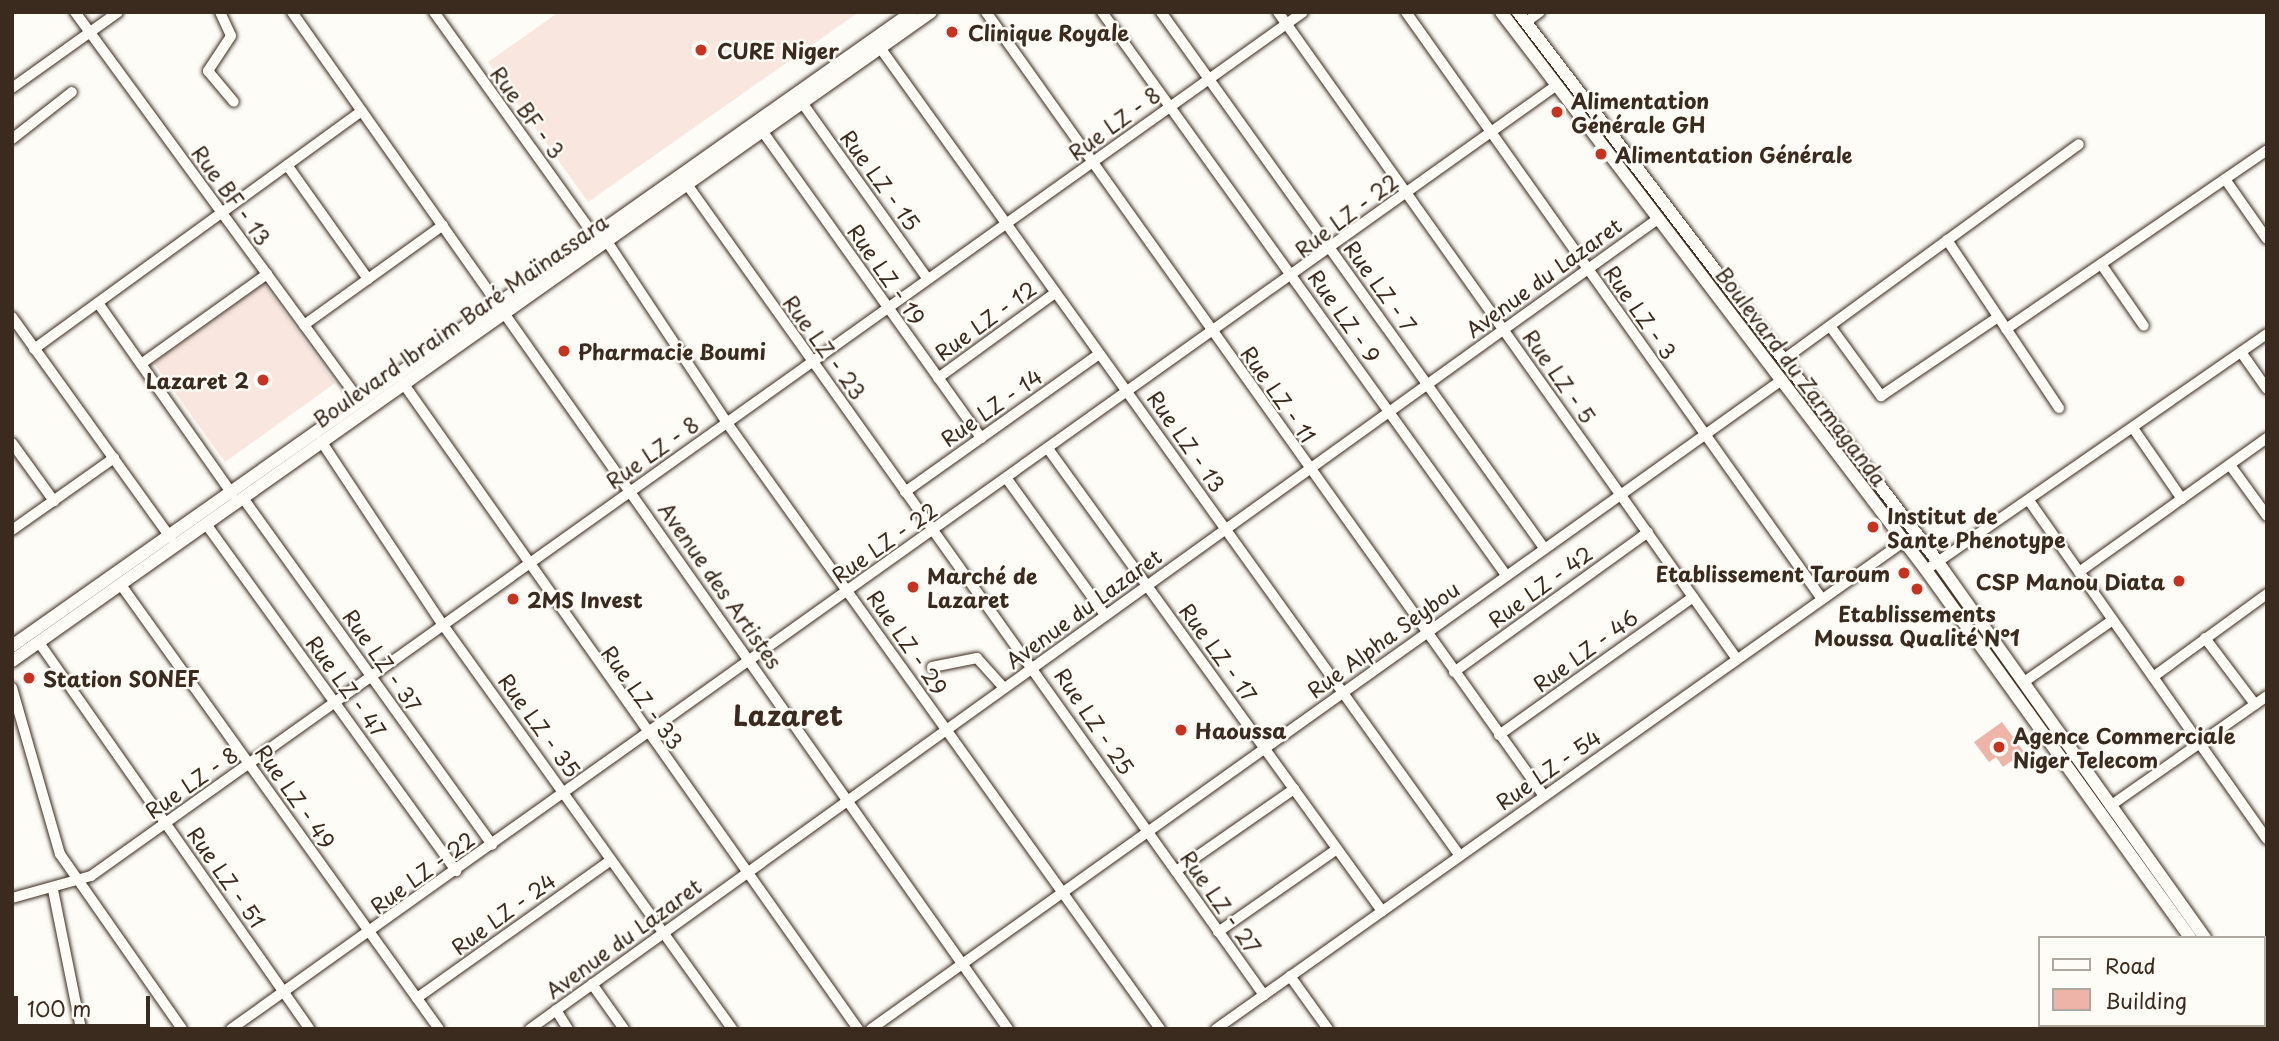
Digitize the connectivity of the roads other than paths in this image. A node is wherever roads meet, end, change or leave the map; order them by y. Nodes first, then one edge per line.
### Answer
1 (75, 12) edge
2 (118, 12) edge
3 (220, 12) edge
4 (292, 12) edge
5 (434, 12) edge
6 (912, 12) edge
7 (931, 12) edge
8 (986, 12) edge
9 (1102, 12) edge
10 (1161, 12) edge
11 (1279, 12) edge
12 (1303, 12) edge
13 (1406, 12) edge
14 (1501, 12) edge
15 (1540, 12) edge
16 (1522, 17) edge
17 (1286, 23) junction
18 (90, 33) junction
19 (881, 49) junction
20 (1208, 79) junction
21 (1557, 85) junction
22 (12, 88) edge
23 (72, 92) dead end
24 (234, 102) dead end
25 (803, 104) junction
26 (1170, 106) junction
27 (362, 111) junction
28 (763, 132) junction
29 (1490, 135) junction
30 (12, 139) edge
31 (2079, 144) dead end
32 (2267, 150) edge
33 (1089, 164) junction
34 (287, 165) junction
35 (2225, 179) junction
36 (687, 183) junction
37 (1406, 193) junction
38 (222, 213) junction
39 (1659, 218) junction
40 (1006, 224) junction
41 (443, 225) junction
42 (592, 233) junction
43 (2267, 239) edge
44 (606, 240) junction
45 (1947, 240) junction
46 (1331, 249) junction
47 (2101, 264) junction
48 (1587, 269) junction
49 (267, 274) junction
50 (1294, 278) junction
51 (368, 279) junction
52 (928, 279) junction
53 (1055, 293) junction
54 (98, 303) junction
55 (500, 306) junction
56 (888, 308) junction
57 (12, 317) edge
58 (1998, 317) junction
59 (304, 325) junction
60 (1830, 326) junction
61 (2144, 326) dead end
62 (1503, 329) junction
63 (2006, 329) junction
64 (1213, 334) junction
65 (2267, 334) edge
66 (34, 349) junction
67 (2241, 352) junction
68 (1099, 354) junction
69 (1783, 360) junction
70 (812, 363) junction
71 (141, 364) junction
72 (938, 378) junction
73 (1782, 380) junction
74 (403, 383) junction
75 (1427, 384) junction
76 (2267, 389) edge
77 (1129, 393) junction
78 (359, 400) junction
79 (2059, 408) dead end
80 (1388, 412) junction
81 (727, 423) junction
82 (2133, 428) junction
83 (1704, 434) junction
84 (981, 438) junction
85 (2267, 438) edge
86 (321, 441) junction
87 (12, 443) edge
88 (1049, 450) junction
89 (114, 458) junction
90 (2230, 466) junction
91 (1309, 469) junction
92 (1006, 479) junction
93 (631, 491) junction
94 (905, 492) junction
95 (1620, 494) junction
96 (238, 496) junction
97 (2182, 499) junction
98 (54, 501) junction
99 (2029, 502) junction
100 (2267, 516) edge
101 (206, 524) junction
102 (1226, 529) junction
103 (12, 530) edge
104 (932, 532) junction
105 (1648, 532) junction
106 (171, 538) junction
107 (1903, 542) junction
108 (1544, 548) junction
109 (1938, 562) junction
110 (527, 566) junction
111 (1926, 570) junction
112 (2079, 572) junction
113 (1506, 575) junction
114 (121, 585) junction
115 (1147, 586) junction
116 (848, 590) junction
117 (2267, 594) edge
118 (1693, 597) junction
119 (1822, 598) junction
120 (1105, 615) junction
121 (2113, 620) junction
122 (443, 625) junction
123 (1426, 633) junction
124 (2205, 638) junction
125 (40, 644) junction
126 (12, 646) edge
127 (751, 659) junction
128 (1737, 659) junction
129 (12, 660) edge
130 (1034, 666) junction
131 (932, 667) dead end
132 (1454, 672) junction
133 (371, 677) junction
134 (2153, 677) junction
135 (2024, 681) junction
136 (12, 688) edge
137 (1004, 688) junction
138 (1341, 693) junction
139 (2261, 700) edge
140 (335, 703) junction
141 (2267, 710) edge
142 (946, 730) junction
143 (1499, 735) junction
144 (647, 736) junction
145 (2200, 744) junction
146 (1264, 748) junction
147 (250, 764) junction
148 (1294, 789) junction
149 (566, 794) junction
150 (1544, 796) junction
151 (847, 801) junction
152 (2110, 806) junction
153 (166, 823) junction
154 (1147, 832) junction
155 (2267, 839) edge
156 (492, 845) junction
157 (1337, 849) junction
158 (1460, 856) junction
159 (611, 860) junction
160 (456, 871) junction
161 (1176, 871) junction
162 (748, 872) junction
163 (79, 883) junction
164 (53, 890) junction
165 (1062, 892) junction
166 (12, 898) edge
167 (1382, 911) junction
168 (2190, 931) edge
169 (1218, 932) junction
170 (370, 933) junction
171 (663, 933) junction
172 (962, 963) junction
173 (1290, 976) junction
174 (592, 984) junction
175 (284, 993) junction
176 (1264, 995) junction
177 (417, 998) junction
178 (555, 1010) junction
179 (80, 1029) edge
180 (182, 1029) edge
181 (231, 1029) edge
182 (310, 1029) edge
183 (439, 1029) edge
184 (530, 1029) edge
185 (568, 1029) edge
186 (624, 1029) edge
187 (732, 1029) edge
188 (858, 1029) edge
189 (871, 1029) edge
190 (1009, 1029) edge
191 (1160, 1029) edge
192 (1216, 1029) edge
193 (1328, 1029) edge

1 - 18 street, Rue BF - 13
2 - 18 street
3 - 24 street
4 - 27 street, Avenue des Artistes
5 - 42 street, Rue BF - 3
6 - 42 main road, Boulevard Ibraim Baré Maïnassara
7 - 19 main road, Boulevard Ibraim Baré Maïnassara
8 - 33 street, Rue LZ - 11
9 - 26 street, Rue LZ - 9
10 - 20 street, Rue LZ - 7
11 - 17 street, Rue LZ - 5
12 - 17 street, Rue LZ - 8
13 - 29 street, Rue LZ - 3
14 - 21 main road, Boulevard du Zarmaganda
15 - 16 street
16 - 69 main road, Boulevard du Zarmaganda
17 - 20 street, Rue LZ - 8
17 - 37 street, Rue LZ - 5
18 - 22 street
18 - 38 street, Rue BF - 13
19 - 25 main road, Boulevard Ibraim Baré Maïnassara
19 - 40 street, Rue LZ - 13
20 - 26 street, Rue LZ - 8
20 - 46 street, Rue LZ - 7
21 - 29 street, Rue LZ - 22
21 - 39 main road, Boulevard du Zarmaganda
23 - 30 street
25 - 28 main road, Boulevard Ibraim Baré Maïnassara
25 - 52 street, Rue LZ - 15
26 - 33 street, Rue LZ - 8
26 - 50 street, Rue LZ - 9
27 - 34 street
27 - 41 street, Avenue des Artistes
28 - 36 main road, Boulevard Ibraim Baré Maïnassara
28 - 56 street, Rue LZ - 19
29 - 37 street, Rue LZ - 22
29 - 48 street, Rue LZ - 3
31 - 45 street
32 - 35 street
33 - 40 street, Rue LZ - 8
33 - 64 street, Rue LZ - 11
34 - 38 street
34 - 51 street
35 - 43 street
35 - 47 street
36 - 44 main road, Boulevard Ibraim Baré Maïnassara
36 - 70 street, Rue LZ - 23
37 - 46 street, Rue LZ - 22
37 - 62 street, Rue LZ - 5
38 - 49 street, Rue BF - 13
38 - 54 street
39 - 48 street, Avenue du Lazaret
39 - 73 main road, Boulevard du Zarmaganda
40 - 52 street, Rue LZ - 8
40 - 53 street, Rue LZ - 13
41 - 51 street
41 - 55 street, Avenue des Artistes
42 - 55 main road, Boulevard Ibraim Baré Maïnassara
44 - 55 main road, Boulevard Ibraim Baré Maïnassara
44 - 81 street, Rue LZ - 29
45 - 58 street
45 - 60 street
46 - 50 street, Rue LZ - 22
46 - 75 street, Rue LZ - 7
47 - 61 street
47 - 63 street
48 - 62 street, Avenue du Lazaret
48 - 83 street, Rue LZ - 3
49 - 59 street, Rue BF - 13
49 - 71 street
50 - 64 street, Rue LZ - 22
50 - 80 street, Rue LZ - 9
51 - 59 street
52 - 56 street, Rue LZ - 8
53 - 68 street, Rue LZ - 13
53 - 72 street, Rue LZ - 12
54 - 66 street
54 - 71 street, Rue LZ - 37
55 - 74 main road, Boulevard Ibraim Baré Maïnassara
55 - 78 main road, Boulevard Ibraim Baré Maïnassara
55 - 93 street, Avenue des Artistes
56 - 70 street, Rue LZ - 8
56 - 72 street, Rue LZ - 19
57 - 66 street
58 - 60 street
58 - 63 street
59 - 78 street, Rue BF - 13
60 - 69 street
62 - 75 street, Avenue du Lazaret
62 - 95 street, Rue LZ - 5
63 - 79 street
64 - 77 street, Rue LZ - 22
64 - 91 street, Rue LZ - 11
65 - 67 street
66 - 89 street
67 - 76 street
67 - 82 street
68 - 77 street, Rue LZ - 13
68 - 84 street, Rue LZ - 14
69 - 109 main road, Boulevard du Zarmaganda
70 - 81 street, Rue LZ - 8
70 - 94 street, Rue LZ - 23
71 - 96 street, Rue LZ - 37
72 - 84 street, Rue LZ - 19
73 - 83 street, Rue Alpha Seybou
73 - 107 main road, Boulevard du Zarmaganda
74 - 86 main road, Boulevard Ibraim Baré Maïnassara
74 - 110 street, Rue LZ - 33
75 - 80 street, Avenue du Lazaret
75 - 108 street, Rue LZ - 7
77 - 88 street, Rue LZ - 22
77 - 102 street, Rue LZ - 13
78 - 96 main road, Boulevard Ibraim Baré Maïnassara
80 - 91 street, Avenue du Lazaret
80 - 113 street, Rue LZ - 9
81 - 93 street, Rue LZ - 8
81 - 116 street, Rue LZ - 29
82 - 97 street
82 - 99 street
83 - 95 street, Rue Alpha Seybou
83 - 119 street, Rue LZ - 3
84 - 94 street, Rue LZ - 14
85 - 90 street
86 - 96 main road, Boulevard Ibraim Baré Maïnassara
86 - 122 street, Rue LZ - 35
87 - 98 street
88 - 92 street, Rue LZ - 22
88 - 115 street, Rue LZ - 17
89 - 98 street
89 - 106 street
90 - 97 street
90 - 100 street
91 - 102 street, Avenue du Lazaret
91 - 123 street, Rue LZ - 11
92 - 104 street, Rue LZ - 22
92 - 120 street
93 - 110 street, Rue LZ - 8
93 - 127 street, Avenue des Artistes
94 - 104 street, Rue LZ - 23
95 - 105 street, Rue LZ - 5
95 - 108 street, Rue Alpha Seybou
96 - 101 main road, Boulevard Ibraim Baré Maïnassara
96 - 106 main road, Boulevard Ibraim Baré Maïnassara
96 - 133 street, Rue LZ - 37
97 - 112 street
98 - 103 street
99 - 109 street
99 - 112 street
101 - 114 main road, Boulevard Ibraim Baré Maïnassara
101 - 140 street, Rue LZ - 47
102 - 115 street, Avenue du Lazaret
102 - 138 street, Rue LZ - 13
104 - 116 street, Rue LZ - 22
104 - 130 street, Rue LZ - 25
105 - 118 street, Rue LZ - 5
105 - 132 street, Rue LZ - 42
106 - 126 main road, Boulevard Ibraim Baré Maïnassara
107 - 111 main road, Boulevard du Zarmaganda
107 - 119 street, Rue LZ - 54
108 - 113 street, Rue Alpha Seybou
109 - 111 street
109 - 135 main road, Boulevard du Zarmaganda
110 - 122 street, Rue LZ - 8
110 - 144 street, Rue LZ - 33
111 - 168 main road, Boulevard du Zarmaganda
112 - 121 street
113 - 123 street, Rue Alpha Seybou
114 - 125 main road, Boulevard Ibraim Baré Maïnassara
114 - 147 street, Rue LZ - 49
115 - 120 street, Avenue du Lazaret
115 - 146 street, Rue LZ - 17
116 - 127 street, Rue LZ - 22
116 - 142 street, Rue LZ - 29
117 - 124 street
118 - 128 street, Rue LZ - 5
118 - 143 street, Rue LZ - 46
119 - 128 street, Rue LZ - 54
120 - 130 street, Avenue du Lazaret
121 - 134 street
121 - 135 street
122 - 133 street, Rue LZ - 8
122 - 149 street, Rue LZ - 35
123 - 132 street, Rue LZ - 11
123 - 138 street, Rue Alpha Seybou
124 - 134 street
124 - 139 street
125 - 129 main road, Boulevard Ibraim Baré Maïnassara
125 - 153 street, Rue LZ - 51
127 - 144 street, Rue LZ - 22
127 - 151 street, Avenue des Artistes
128 - 150 street, Rue LZ - 54
130 - 137 street, Avenue du Lazaret
130 - 154 street, Rue LZ - 25
131 - 137 street
132 - 143 street, Rue LZ - 11
133 - 140 street, Rue LZ - 8
133 - 156 street, Rue LZ - 37
134 - 145 street
135 - 152 main road, Boulevard du Zarmaganda
136 - 163 street
137 - 142 street, Avenue du Lazaret
138 - 146 street, Rue Alpha Seybou
138 - 158 street, Rue LZ - 13
139 - 141 street
139 - 145 street
140 - 147 street, Rue LZ - 8
140 - 160 street, Rue LZ - 47
142 - 151 street, Avenue du Lazaret
142 - 165 street, Rue LZ - 29
143 - 150 street, Rue LZ - 11
144 - 149 street, Rue LZ - 22
144 - 162 street, Rue LZ - 33
145 - 152 street
145 - 155 street
146 - 148 street, Rue LZ - 17
146 - 154 street, Rue Alpha Seybou
147 - 153 street, Rue LZ - 8
147 - 170 street, Rue LZ - 49
148 - 157 street, Rue LZ - 17
148 - 161 street
149 - 156 street, Rue LZ - 22
149 - 159 street, Rue LZ - 35
150 - 158 street, Rue LZ - 54
151 - 162 street, Avenue du Lazaret
151 - 172 street, Avenue des Artistes
152 - 168 main road, Boulevard du Zarmaganda
153 - 163 street, Rue LZ - 8
153 - 175 street, Rue LZ - 51
154 - 161 street, Rue LZ - 27
154 - 165 street, Rue Alpha Seybou
156 - 160 street, Rue LZ - 22
157 - 167 street, Rue LZ - 17
157 - 169 street
158 - 167 street, Rue LZ - 54
159 - 171 street, Rue LZ - 35
159 - 177 street, Rue LZ - 24
160 - 170 street, Rue LZ - 22
161 - 169 street, Rue LZ - 27
162 - 171 street, Avenue du Lazaret
162 - 188 street, Rue LZ - 33
163 - 164 street, Rue LZ - 8
163 - 180 street
164 - 166 street, Rue LZ - 8
164 - 179 street
165 - 172 street, Rue Alpha Seybou
165 - 191 street, Rue LZ - 29
167 - 173 street, Rue LZ - 54
169 - 176 street, Rue LZ - 27
170 - 175 street, Rue LZ - 22
170 - 177 street, Rue LZ - 49
171 - 174 street, Avenue du Lazaret
171 - 187 street, Rue LZ - 35
172 - 189 street, Rue Alpha Seybou
172 - 190 street, Avenue des Artistes
173 - 176 street, Rue LZ - 54
173 - 193 street
174 - 178 street, Avenue du Lazaret
174 - 186 street
175 - 181 street, Rue LZ - 22
175 - 182 street, Rue LZ - 51
176 - 192 street, Rue LZ - 54
177 - 183 street, Rue LZ - 49
178 - 184 street, Avenue du Lazaret
178 - 185 street

